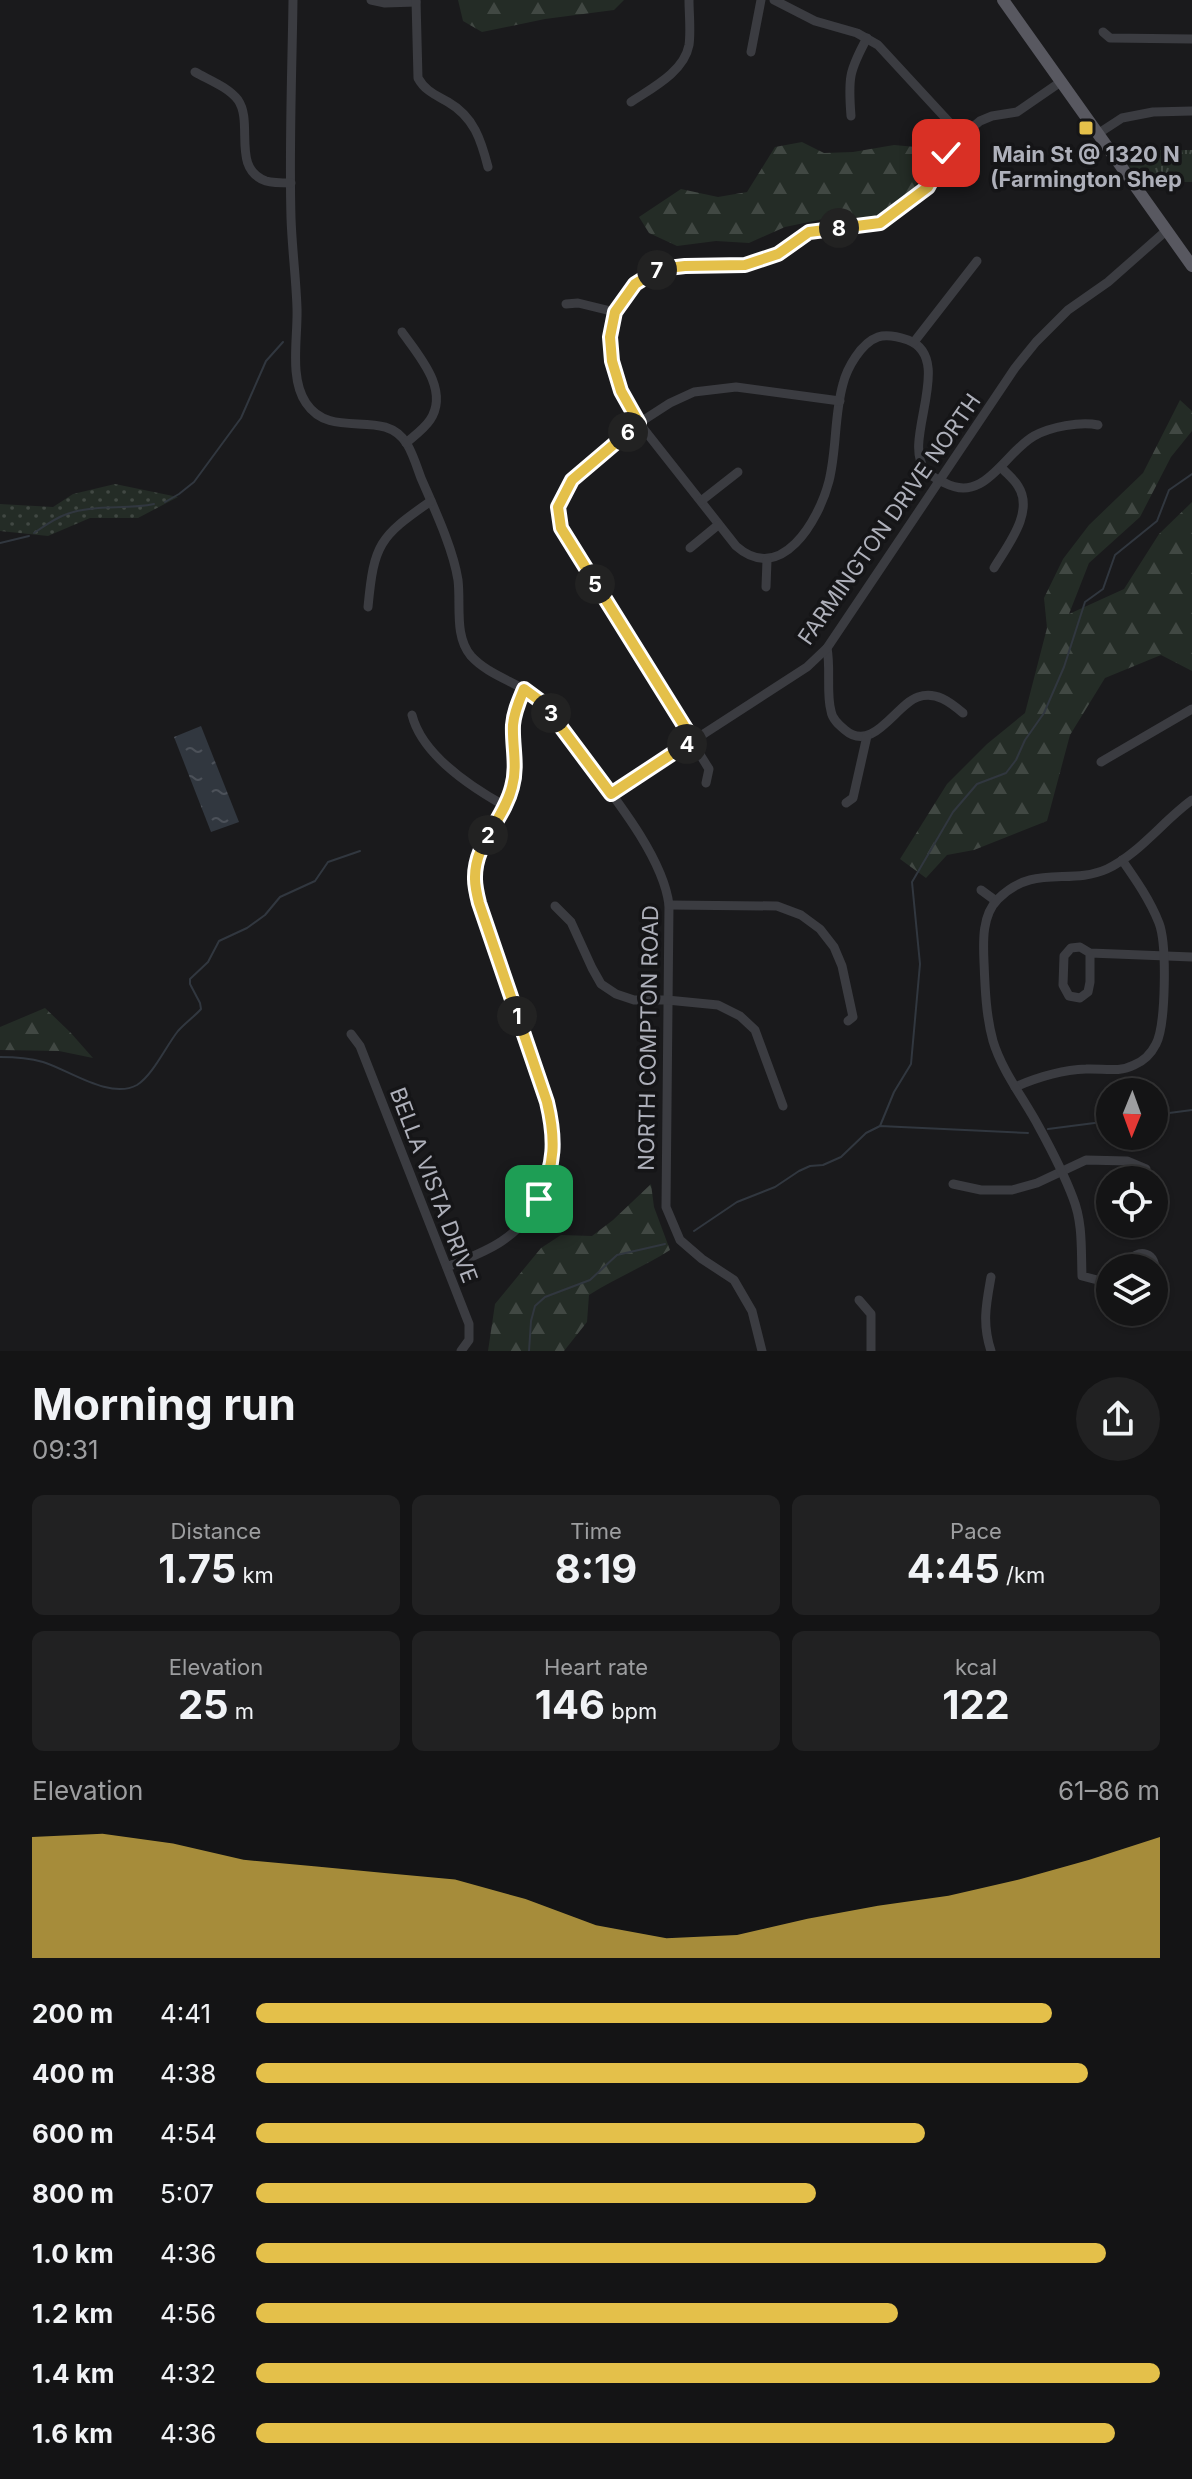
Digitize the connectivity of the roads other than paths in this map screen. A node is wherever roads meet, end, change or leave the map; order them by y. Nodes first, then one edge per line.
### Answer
1 (293, 0) edge
2 (371, 0) edge
3 (689, 0) edge
4 (761, 0) edge
5 (774, 0) edge
6 (1003, 0) edge
7 (416, 1) edge
8 (1103, 32) dead end
9 (867, 38) junction
10 (1192, 39) edge
11 (751, 52) dead end
12 (195, 72) dead end
13 (1062, 81) junction
14 (631, 102) dead end
15 (1192, 111) edge
16 (851, 116) dead end
17 (1099, 133) junction
18 (962, 136) junction
19 (488, 167) dead end
20 (291, 183) junction
21 (1167, 230) junction
22 (977, 261) dead end
23 (1192, 266) edge
24 (566, 304) dead end
25 (615, 312) junction
26 (402, 332) dead end
27 (914, 342) junction
28 (840, 401) junction
29 (639, 423) junction
30 (1098, 425) dead end
31 (406, 443) junction
32 (1001, 467) junction
33 (738, 472) dead end
34 (939, 480) junction
35 (431, 501) junction
36 (701, 501) junction
37 (718, 525) junction
38 (690, 548) dead end
39 (767, 560) junction
40 (994, 568) dead end
41 (766, 587) dead end
42 (368, 607) dead end
43 (827, 648) junction
44 (524, 689) junction
45 (1192, 709) edge
46 (963, 713) dead end
47 (412, 715) dead end
48 (867, 736) junction
49 (693, 740) junction
50 (1101, 762) dead end
51 (706, 783) dead end
52 (611, 794) junction
53 (1192, 800) edge
54 (846, 803) dead end
55 (505, 806) junction
56 (1122, 860) junction
57 (981, 890) dead end
58 (996, 901) junction
59 (669, 905) junction
60 (555, 906) dead end
61 (1090, 953) junction
62 (1163, 956) junction
63 (1192, 957) edge
64 (667, 1000) junction
65 (848, 1021) dead end
66 (351, 1034) dead end
67 (1015, 1087) junction
68 (783, 1106) dead end
69 (1139, 1166) edge
70 (1060, 1172) junction
71 (953, 1184) dead end
72 (447, 1267) junction
73 (991, 1277) dead end
74 (1096, 1280) edge
75 (859, 1300) dead end
76 (461, 1351) edge
77 (762, 1351) edge
78 (871, 1351) edge
79 (991, 1351) edge

1 - 20 street
2 - 7 street
3 - 14 street
4 - 11 street
5 - 9 street
6 - 13 main road
7 - 19 street
8 - 10 street
9 - 16 street
9 - 18 street
12 - 20 street
13 - 17 main road
13 - 18 street
15 - 17 street
17 - 21 main road
18 - 25 street
20 - 31 street
21 - 23 main road
21 - 34 street, FARMINGTON DRIVE NORTH
22 - 27 street
24 - 25 street
25 - 29 street
26 - 31 street
27 - 28 street
27 - 34 street
28 - 29 street
28 - 39 street
29 - 36 street
29 - 49 street
30 - 32 street
31 - 35 street, NORTH COMPTON ROAD
32 - 34 street
32 - 40 street
33 - 36 street
34 - 43 street, FARMINGTON DRIVE NORTH
35 - 42 street
35 - 44 street, NORTH COMPTON ROAD
36 - 37 street
37 - 38 street
37 - 39 street
39 - 41 street
43 - 48 street
43 - 49 street, FARMINGTON DRIVE NORTH
44 - 52 street, NORTH COMPTON ROAD
44 - 55 street
45 - 50 street
46 - 48 street
47 - 55 street
48 - 54 street
49 - 51 street
49 - 52 street, FARMINGTON DRIVE NORTH
52 - 59 street, NORTH COMPTON ROAD
53 - 56 street
55 - 72 street
56 - 58 street
56 - 62 street
57 - 58 street
58 - 67 street
59 - 64 street, NORTH COMPTON ROAD
59 - 65 street
60 - 64 street
61 - 61 street
61 - 62 street
62 - 63 street
62 - 67 street
64 - 68 street
64 - 77 street, NORTH COMPTON ROAD
66 - 72 street, BELLA VISTA DRIVE
67 - 70 street
69 - 70 street
70 - 71 street
70 - 74 street
72 - 76 street, BELLA VISTA DRIVE
73 - 79 street
75 - 78 street

